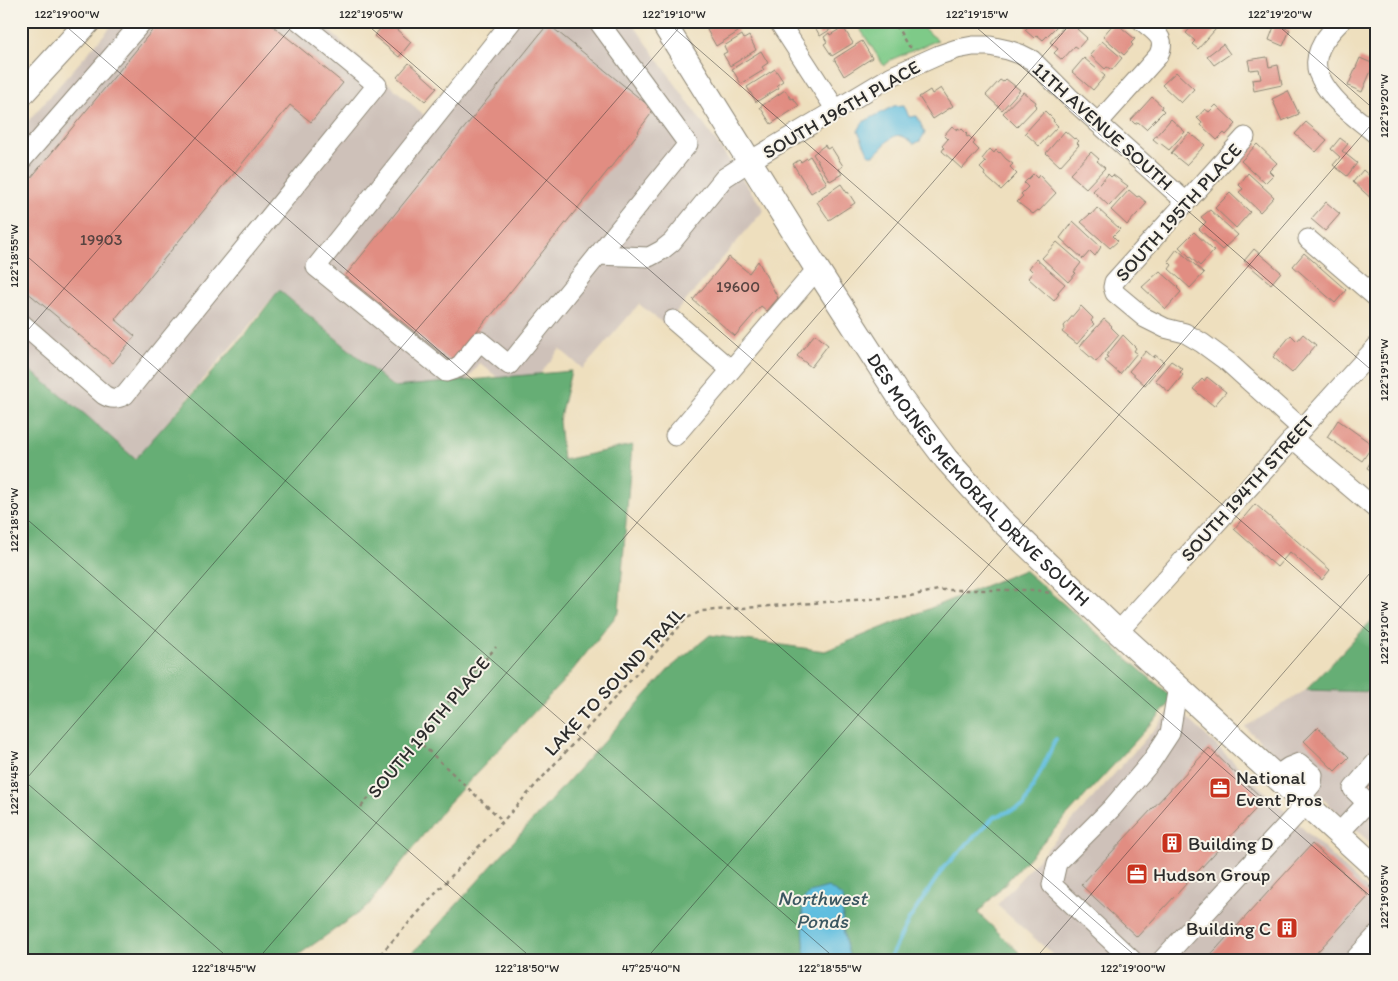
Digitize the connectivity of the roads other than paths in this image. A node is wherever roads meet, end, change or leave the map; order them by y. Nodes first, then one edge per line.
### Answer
1 (143, 21) edge
2 (299, 21) edge
3 (512, 21) edge
4 (598, 21) edge
5 (662, 21) edge
6 (1142, 21) edge
7 (1341, 21) edge
8 (780, 22) edge
9 (83, 23) edge
10 (990, 46) joint
11 (21, 95) edge
12 (836, 110) junction
13 (1098, 123) junction
14 (1377, 135) edge
15 (1245, 137) dead end
16 (21, 161) edge
17 (750, 162) junction
18 (1186, 202) junction
19 (1308, 239) dead end
20 (598, 255) junction
21 (817, 269) junction
22 (1377, 298) edge
23 (673, 320) dead end
24 (21, 323) edge
25 (1377, 346) edge
26 (731, 370) junction
27 (1297, 433) junction
28 (675, 436) dead end
29 (1377, 510) edge
30 (1118, 632) junction
31 (1178, 686) junction
32 (1377, 761) edge
33 (1303, 801) junction
34 (1372, 807) edge
35 (1338, 834) junction
36 (1377, 869) edge
37 (1377, 936) edge
38 (1132, 960) edge
39 (1162, 960) edge
40 (1354, 960) edge

1 - 16 street
2 - 24 street
3 - 20 street
4 - 20 street
5 - 17 main road, DES MOINES MEMORIAL DRIVE SOUTH
6 - 13 street
7 - 14 street
8 - 12 street
9 - 11 main road
10 - 12 street, SOUTH 196TH PLACE
10 - 13 street, 11TH AVENUE SOUTH
12 - 17 street, SOUTH 196TH PLACE
13 - 18 street, 11TH AVENUE SOUTH
15 - 18 street, SOUTH 195TH PLACE
17 - 20 street, SOUTH 196TH PLACE
17 - 21 main road, DES MOINES MEMORIAL DRIVE SOUTH
18 - 27 street, SOUTH 195TH PLACE
19 - 22 street
21 - 26 street
21 - 30 main road, DES MOINES MEMORIAL DRIVE SOUTH
23 - 26 street
25 - 27 street, SOUTH 194TH STREET
26 - 28 street
27 - 29 street
27 - 30 street, SOUTH 194TH STREET
30 - 31 main road, DES MOINES MEMORIAL DRIVE SOUTH
31 - 33 main road, DES MOINES MEMORIAL DRIVE SOUTH
31 - 38 street
32 - 34 street
33 - 35 main road, DES MOINES MEMORIAL DRIVE SOUTH
33 - 39 street
34 - 35 street
35 - 36 main road, DES MOINES MEMORIAL DRIVE SOUTH
37 - 40 street

